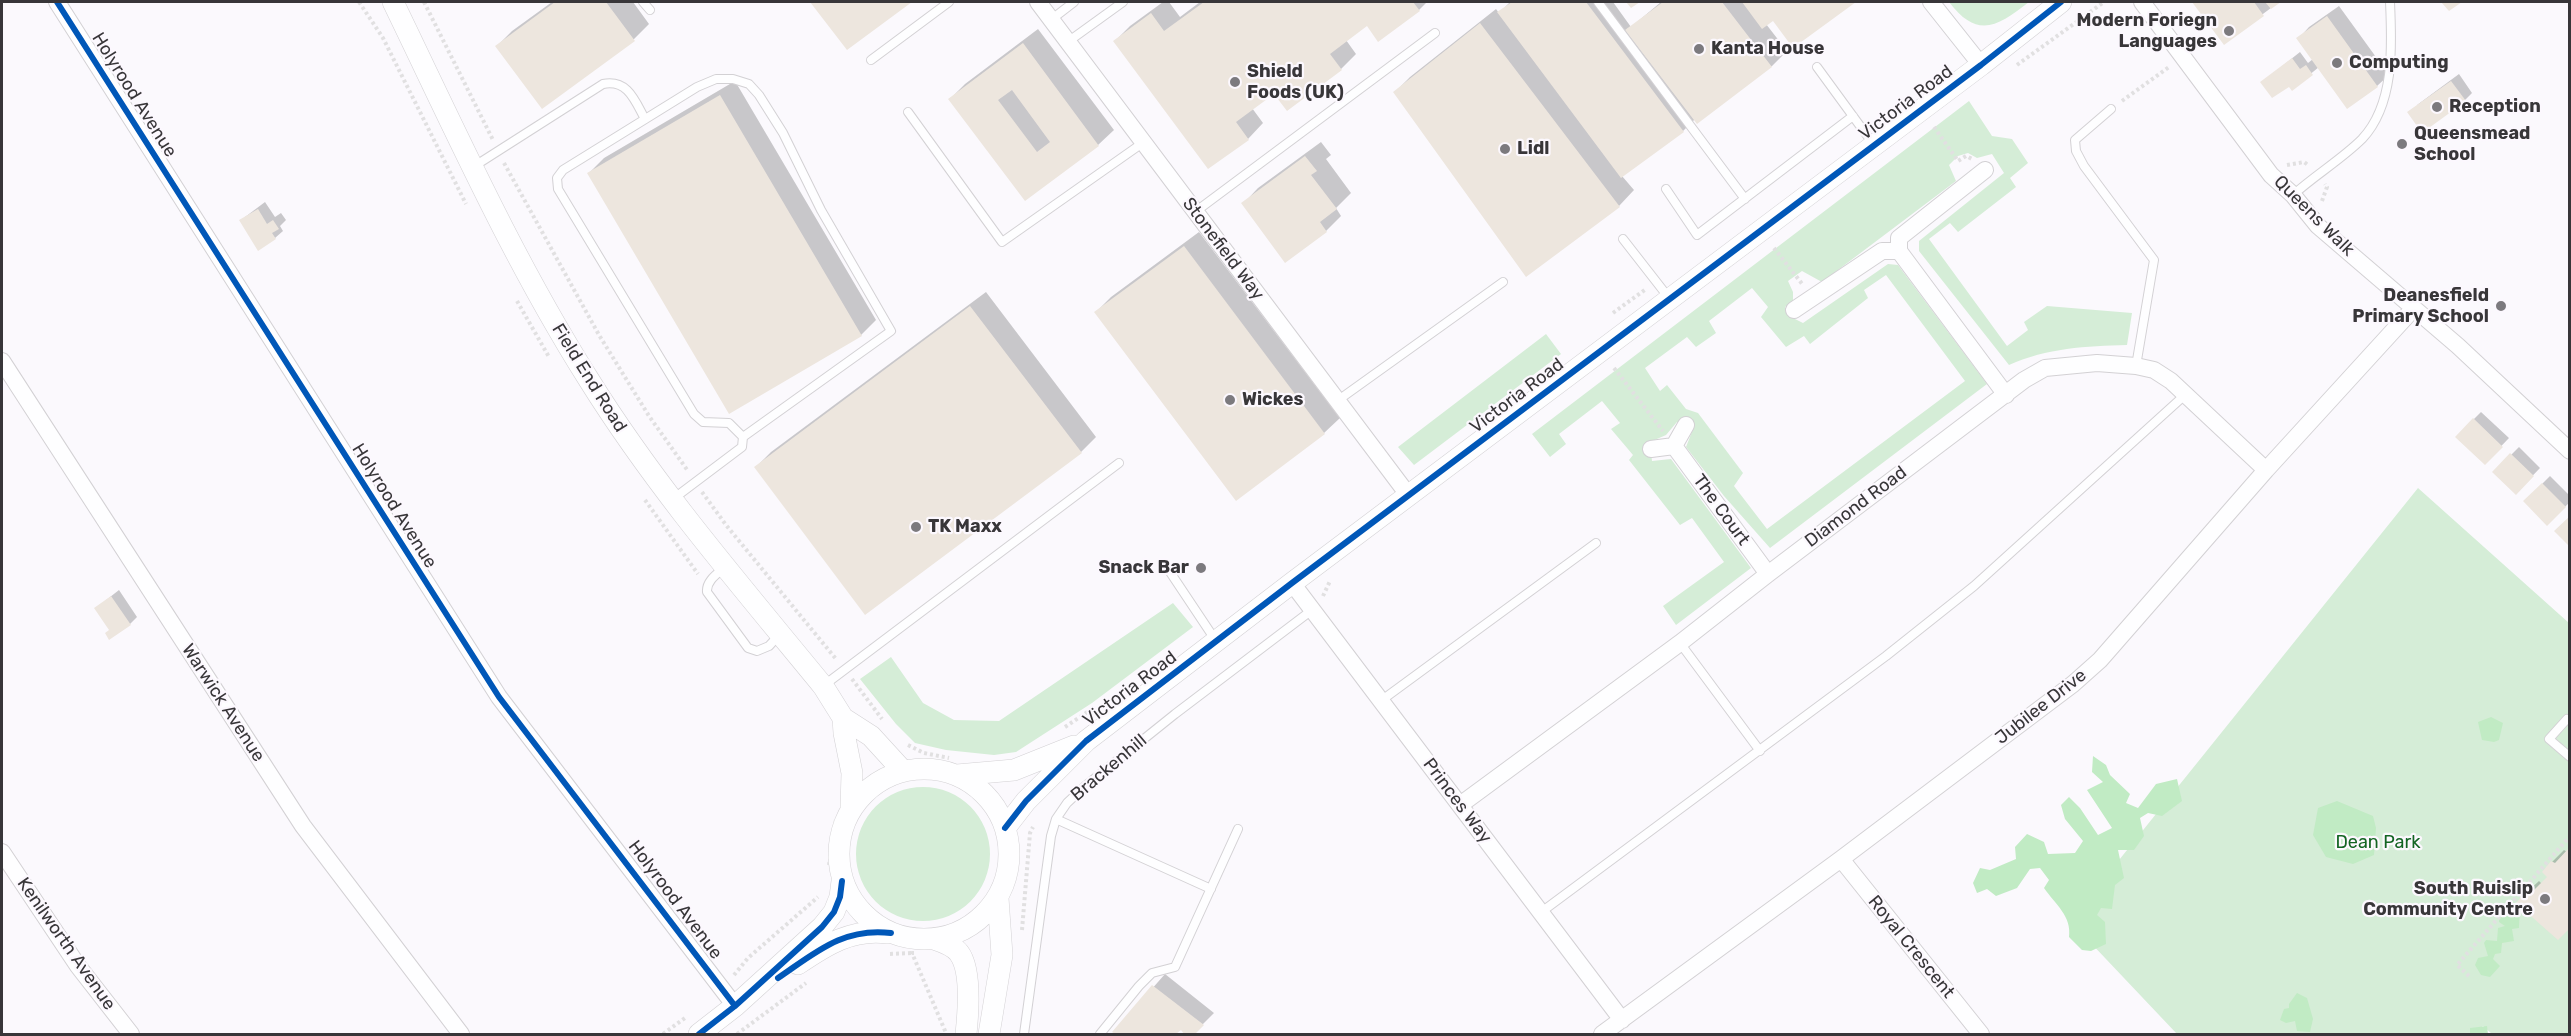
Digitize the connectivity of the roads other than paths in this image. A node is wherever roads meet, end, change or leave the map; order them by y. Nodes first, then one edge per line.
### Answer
1 (57, 2) edge
2 (393, 2) edge
3 (643, 2) edge
4 (949, 2) edge
5 (1038, 2) edge
6 (1074, 2) edge
7 (1123, 2) edge
8 (1598, 2) edge
9 (1932, 2) edge
10 (2061, 2) edge
11 (2142, 2) edge
12 (2390, 2) edge
13 (650, 10) dead end
14 (1052, 19) junction
15 (1435, 33) dead end
16 (1069, 41) junction
17 (871, 60) dead end
18 (1981, 65) junction
19 (1817, 66) dead end
20 (2111, 109) road end
21 (909, 112) dead end
22 (1853, 116) junction
23 (645, 119) junction
24 (1143, 142) junction
25 (1874, 146) junction
26 (1981, 166) road end
27 (473, 168) junction
28 (1666, 189) dead end
29 (2294, 195) junction
30 (1745, 199) junction
31 (1195, 213) junction
32 (1623, 239) dead end
33 (1899, 251) junction
34 (1503, 282) dead end
35 (1670, 299) junction
36 (2414, 308) junction
37 (1794, 310) dead end
38 (2, 361) edge
39 (2136, 366) junction
40 (2186, 394) junction
41 (2006, 395) junction
42 (1336, 401) junction
43 (1686, 425) dead end
44 (743, 437) junction
45 (1674, 446) junction
46 (1651, 449) dead end
47 (2570, 452) edge
48 (1119, 463) dead end
49 (2266, 470) junction
50 (1409, 496) junction
51 (672, 500) junction
52 (1596, 543) dead end
53 (720, 571) junction
54 (1170, 572) dead end
55 (1767, 574) junction
56 (1309, 599) junction
57 (780, 634) junction
58 (1216, 641) junction
59 (1680, 643) junction
60 (823, 686) junction
61 (1382, 700) junction
62 (843, 718) junction
63 (2568, 720) edge
64 (1086, 741) junction
65 (1760, 751) junction
66 (2570, 757) edge
67 (957, 767) junction
68 (903, 771) junction
69 (1460, 805) junction
70 (844, 808) junction
71 (1056, 819) junction
72 (1005, 828) junction
73 (1238, 829) dead end
74 (2, 852) edge
75 (1841, 859) junction
76 (832, 880) junction
77 (1211, 889) junction
78 (998, 898) junction
79 (1540, 913) junction
80 (891, 933) junction
81 (929, 946) junction
82 (735, 1006) junction
83 (1622, 1020) junction
84 (131, 1035) edge
85 (461, 1035) edge
86 (699, 1035) edge
87 (966, 1035) edge
88 (989, 1035) edge
89 (1023, 1035) edge
90 (1100, 1035) edge
91 (1602, 1035) edge
92 (1981, 1035) edge

1 - 82 street, Holyrood Avenue
2 - 27 street, Field End Road
3 - 13 lane
4 - 17 lane
5 - 14 street, Stonefield Way
6 - 14 lane
7 - 16 lane
8 - 30 lane
9 - 18 street
10 - 18 street, Victoria Road
11 - 29 street, Queens Walk
12 - 29 lane
14 - 16 street, Stonefield Way
15 - 31 lane
16 - 24 street, Stonefield Way
18 - 25 street, Victoria Road
19 - 22 lane
20 - 39 lane
21 - 24 lane
22 - 25 lane
22 - 30 lane
23 - 27 lane
23 - 44 lane
23 - 44 lane
24 - 31 street, Stonefield Way
25 - 35 street, Victoria Road
26 - 33 street
27 - 51 street, Field End Road
28 - 30 lane
29 - 36 street, Queens Walk
31 - 42 street, Stonefield Way
32 - 35 lane
33 - 37 street
33 - 41 street
34 - 42 lane
35 - 50 street, Victoria Road
36 - 47 street, Queens Walk
36 - 49 street, Jubilee Drive
38 - 85 street, Warwick Avenue
39 - 40 street, Diamond Road
39 - 41 street, Diamond Road
40 - 49 street, Diamond Road
40 - 65 lane
41 - 55 street, Diamond Road
42 - 50 street, Stonefield Way
43 - 45 street
44 - 51 lane
45 - 46 street
45 - 55 street, The Court
48 - 60 lane
49 - 75 street, Jubilee Drive
50 - 56 street, Victoria Road
51 - 53 street, Field End Road
52 - 61 lane
53 - 57 street, Field End Road
53 - 57 lane
54 - 58 lane
55 - 59 street, Diamond Road
56 - 58 street, Victoria Road
56 - 61 street, Princes Way
56 - 71 lane, Brackenhill
57 - 60 street, Field End Road
58 - 64 street, Victoria Road
59 - 65 lane
59 - 69 street, Diamond Road
60 - 62 street, Field End Road
61 - 69 street, Princes Way
62 - 68 street, Field End Road
62 - 70 street, Field End Road
63 - 66 lane
64 - 67 street, Victoria Road
64 - 72 street, Victoria Road
65 - 79 lane
67 - 68 street
67 - 72 street
68 - 70 street
69 - 79 street, Princes Way
70 - 76 street
71 - 77 lane
71 - 89 lane, Brackenhill
72 - 78 street
73 - 77 lane
74 - 84 street, Kenilworth Avenue
75 - 83 street, Jubilee Drive
75 - 92 street, Royal Crescent
76 - 80 street
76 - 82 street
77 - 90 lane
78 - 81 street
78 - 88 street
79 - 83 street, Princes Way
80 - 81 street
80 - 82 street
81 - 87 street
82 - 86 street
83 - 91 street, Jubilee Drive

